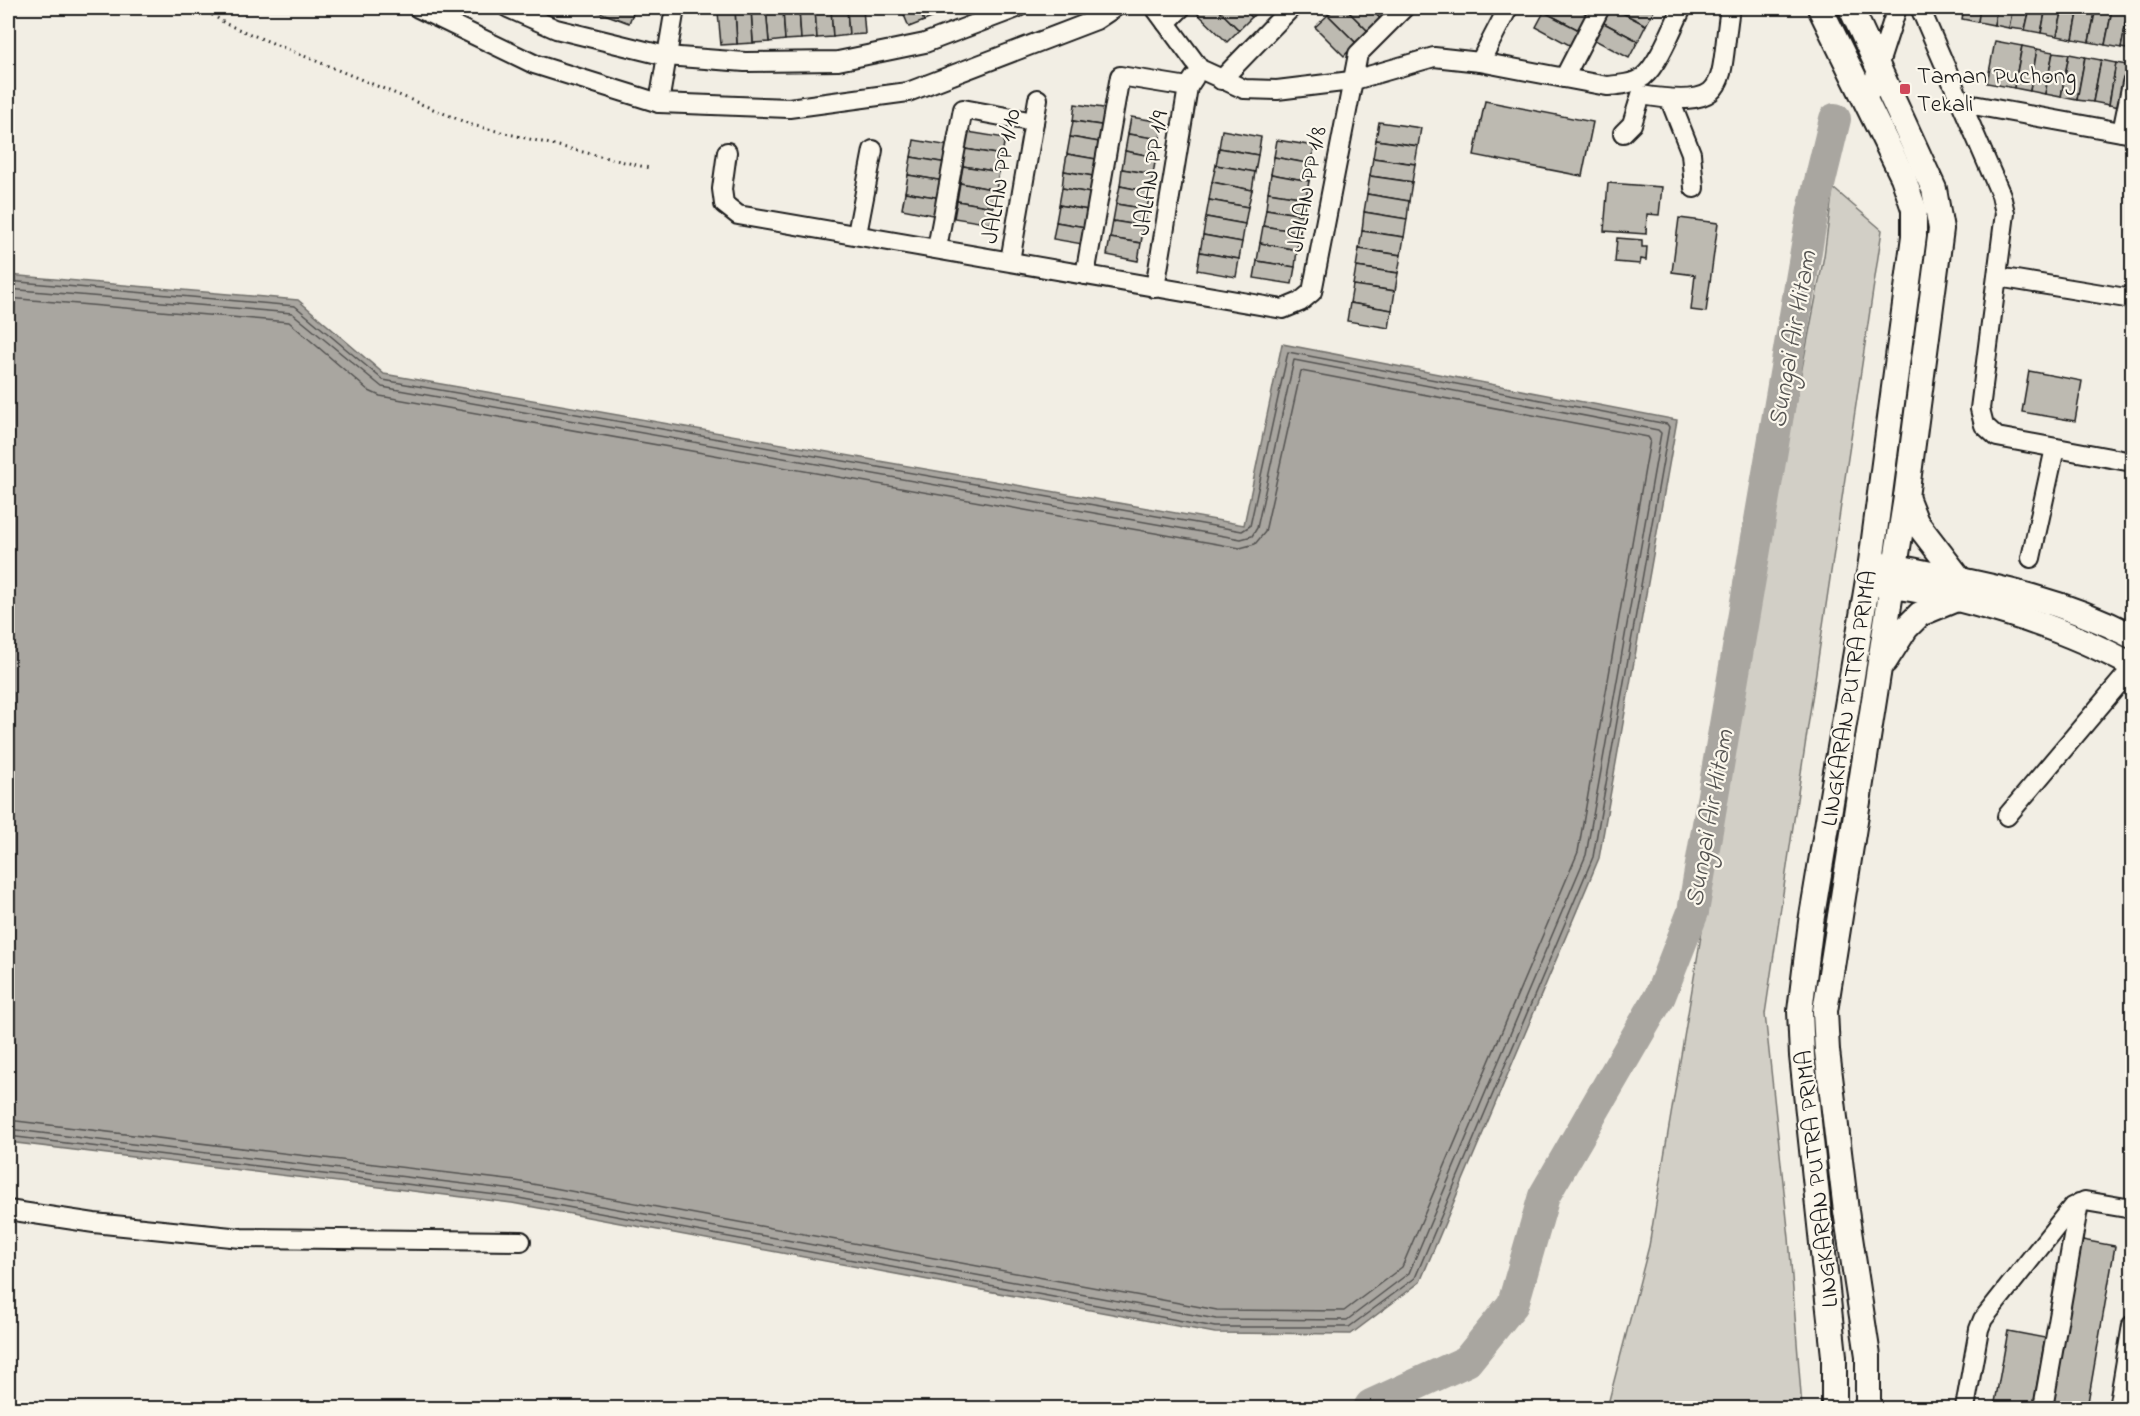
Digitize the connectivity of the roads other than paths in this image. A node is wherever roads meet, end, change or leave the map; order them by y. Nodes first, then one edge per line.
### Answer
1 (418, 8) edge
2 (508, 8) edge
3 (675, 8) edge
4 (1017, 8) edge
5 (1114, 8) edge
6 (1155, 8) edge
7 (1180, 8) edge
8 (1291, 8) edge
9 (1404, 8) edge
10 (1508, 8) edge
11 (1600, 8) edge
12 (1682, 8) edge
13 (1730, 8) edge
14 (1820, 8) edge
15 (1851, 8) edge
16 (1897, 8) edge
17 (1920, 8) edge
18 (1166, 23) junction
19 (666, 56) junction
20 (1480, 62) junction
21 (1878, 68) junction
22 (1200, 69) junction
23 (1564, 78) junction
24 (1221, 80) junction
25 (1351, 81) junction
26 (2133, 83) edge
27 (1188, 87) junction
28 (1038, 99) dead end
29 (1670, 100) junction
30 (659, 103) junction
31 (1962, 103) junction
32 (1866, 104) junction
33 (1034, 122) junction
34 (1623, 133) dead end
35 (2127, 133) edge
36 (873, 150) dead end
37 (726, 152) dead end
38 (1695, 189) dead end
39 (857, 234) junction
40 (937, 248) junction
41 (1010, 261) junction
42 (1085, 275) junction
43 (1998, 277) junction
44 (1155, 288) junction
45 (2133, 299) edge
46 (2055, 448) junction
47 (2133, 462) edge
48 (1906, 497) junction
49 (2031, 558) dead end
50 (1869, 572) junction
51 (1894, 577) junction
52 (1957, 589) junction
53 (2133, 636) edge
54 (2133, 667) edge
55 (1881, 668) junction
56 (2007, 816) dead end
57 (2079, 1203) junction
58 (2133, 1209) edge
59 (8, 1210) edge
60 (520, 1241) dead end
61 (2133, 1324) edge
62 (1834, 1408) edge
63 (1868, 1408) edge
64 (1965, 1408) edge
65 (2043, 1408) edge
66 (2118, 1408) edge

1 - 30 street
2 - 19 street
3 - 19 street
4 - 19 street
5 - 30 street
6 - 18 street
7 - 18 street
8 - 24 street
9 - 25 street, JALAN PP 1/8
10 - 20 street
11 - 23 street
12 - 23 street
13 - 29 street
14 - 32 main road, LINGKARAN PUTRA PRIMA
15 - 21 main road, LINGKARAN PUTRA PRIMA
16 - 21 street
17 - 31 street
18 - 22 street
19 - 30 street
20 - 23 street
20 - 25 street
21 - 32 street
21 - 48 main road, LINGKARAN PUTRA PRIMA
22 - 24 street
22 - 27 street, JALAN PP 1/9
24 - 25 street
25 - 44 street, JALAN PP 1/8
26 - 35 street
27 - 42 street
27 - 44 street, JALAN PP 1/9
28 - 33 street, JALAN PP 1/10
29 - 34 street
29 - 38 street
31 - 35 street
31 - 43 street
32 - 50 main road, LINGKARAN PUTRA PRIMA
33 - 40 street
33 - 41 street, JALAN PP 1/10
36 - 39 street
37 - 39 street
39 - 40 street
40 - 41 street
41 - 42 street
42 - 44 street
43 - 45 street
43 - 46 street
46 - 47 street
46 - 49 street
48 - 51 main road, LINGKARAN PUTRA PRIMA
48 - 52 main road
50 - 51 main road
50 - 62 main road, LINGKARAN PUTRA PRIMA
51 - 52 main road
51 - 55 main road, LINGKARAN PUTRA PRIMA
52 - 53 main road
52 - 54 main road
52 - 55 main road
54 - 56 street
55 - 63 main road, LINGKARAN PUTRA PRIMA
57 - 58 street
57 - 64 street
57 - 65 street
59 - 60 street
61 - 66 street

